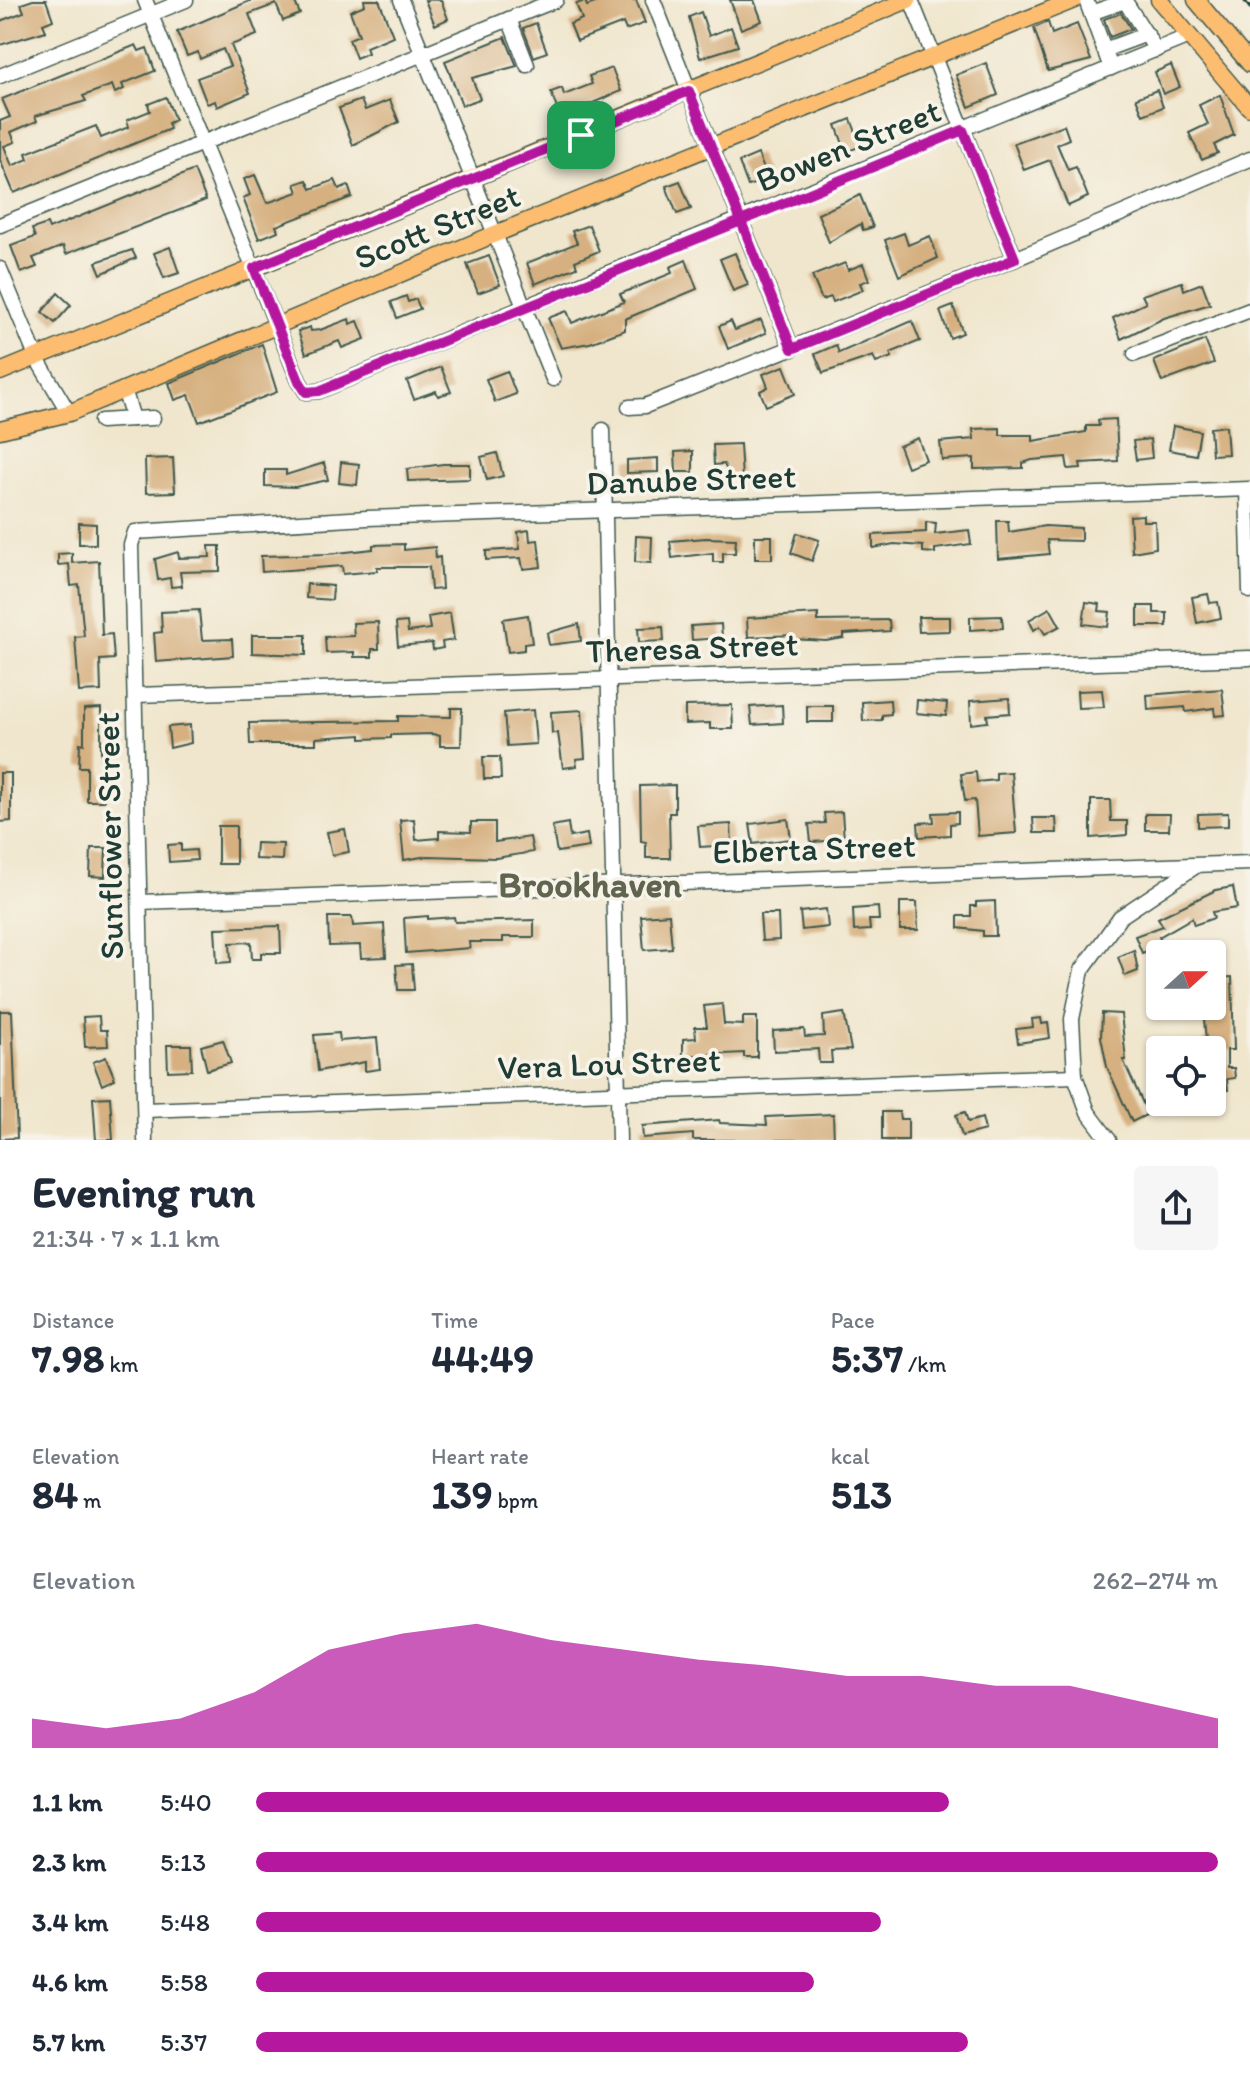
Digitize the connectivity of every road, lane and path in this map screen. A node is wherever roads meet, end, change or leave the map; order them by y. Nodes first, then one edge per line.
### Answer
1 (186, 0) edge
2 (401, 0) edge
3 (556, 0) edge
4 (653, 0) edge
5 (909, 0) edge
6 (1074, 0) edge
7 (1159, 0) edge
8 (1196, 0) edge
9 (1089, 6) edge
10 (148, 7) edge
11 (509, 19) junction
12 (1147, 34) junction
13 (1189, 36) junction
14 (1104, 50) junction
15 (1156, 50) junction
16 (422, 54) junction
17 (934, 58) junction
18 (1250, 64) edge
19 (527, 65) dead end
20 (1111, 68) junction
21 (0, 76) edge
22 (689, 91) junction
23 (1250, 108) edge
24 (963, 130) junction
25 (203, 143) junction
26 (712, 147) junction
27 (1250, 159) edge
28 (473, 179) junction
29 (741, 221) junction
30 (0, 225) edge
31 (495, 234) junction
32 (1015, 259) junction
33 (254, 268) junction
34 (0, 269) edge
35 (525, 309) junction
36 (1250, 310) edge
37 (277, 325) junction
38 (792, 349) junction
39 (1135, 354) dead end
40 (37, 359) junction
41 (0, 372) edge
42 (553, 379) dead end
43 (124, 389) junction
44 (629, 407) dead end
45 (69, 413) junction
46 (153, 418) dead end
47 (133, 419) junction
48 (101, 421) dead end
49 (0, 430) edge
50 (603, 430) dead end
51 (1248, 490) edge
52 (604, 513) junction
53 (135, 532) joint
54 (1250, 591) edge
55 (1250, 658) edge
56 (610, 679) junction
57 (136, 695) junction
58 (1250, 863) edge
59 (1200, 864) junction
60 (613, 885) junction
61 (140, 902) junction
62 (1075, 1076) junction
63 (619, 1093) junction
64 (145, 1110) junction
65 (145, 1140) edge
66 (619, 1140) edge
67 (1109, 1140) edge

1 - 10 street
2 - 16 street
3 - 11 street
4 - 22 street
5 - 17 street
5 - 22 main road, Scott Street
6 - 17 main road, Scott Street
7 - 13 main road
8 - 18 main road
9 - 12 street
9 - 14 street
10 - 21 street
10 - 25 street
11 - 16 street
11 - 19 street
12 - 14 street
12 - 15 street
13 - 15 street, Bowen Street
13 - 23 main road
14 - 20 street
15 - 20 street, Bowen Street
16 - 25 street
16 - 28 street
17 - 24 street
17 - 26 main road, Scott Street
20 - 24 street, Bowen Street
22 - 26 street
22 - 28 main road, Scott Street
24 - 29 street, Bowen Street
24 - 32 street
25 - 30 street
25 - 33 street
26 - 29 street
26 - 31 main road, Scott Street
27 - 32 street
28 - 31 street
28 - 33 main road, Scott Street
29 - 35 street, Bowen Street
29 - 38 street
31 - 35 street
31 - 37 main road, Scott Street
32 - 38 street
33 - 37 street
33 - 40 main road, Scott Street
34 - 40 street
35 - 37 street, Bowen Street
35 - 42 street
36 - 39 street
37 - 43 main road, Scott Street
38 - 44 street
40 - 41 main road, Scott Street
40 - 45 street
43 - 45 main road, Scott Street
43 - 47 street
45 - 49 main road, Scott Street
46 - 47 street
47 - 48 street
50 - 52 street
51 - 52 street, Danube Street
51 - 54 street
52 - 53 street, Danube Street
52 - 56 street
53 - 57 street, Sunflower Street
55 - 56 street, Theresa Street
56 - 57 street, Theresa Street
56 - 60 street
57 - 61 street, Sunflower Street
58 - 59 street, Elberta Street
59 - 60 street, Elberta Street
59 - 62 street
60 - 61 street, Elberta Street
60 - 63 street
61 - 64 street, Sunflower Street
62 - 63 street, Vera Lou Street
62 - 67 street
63 - 64 street, Vera Lou Street
63 - 66 street
64 - 65 street, Sunflower Street

